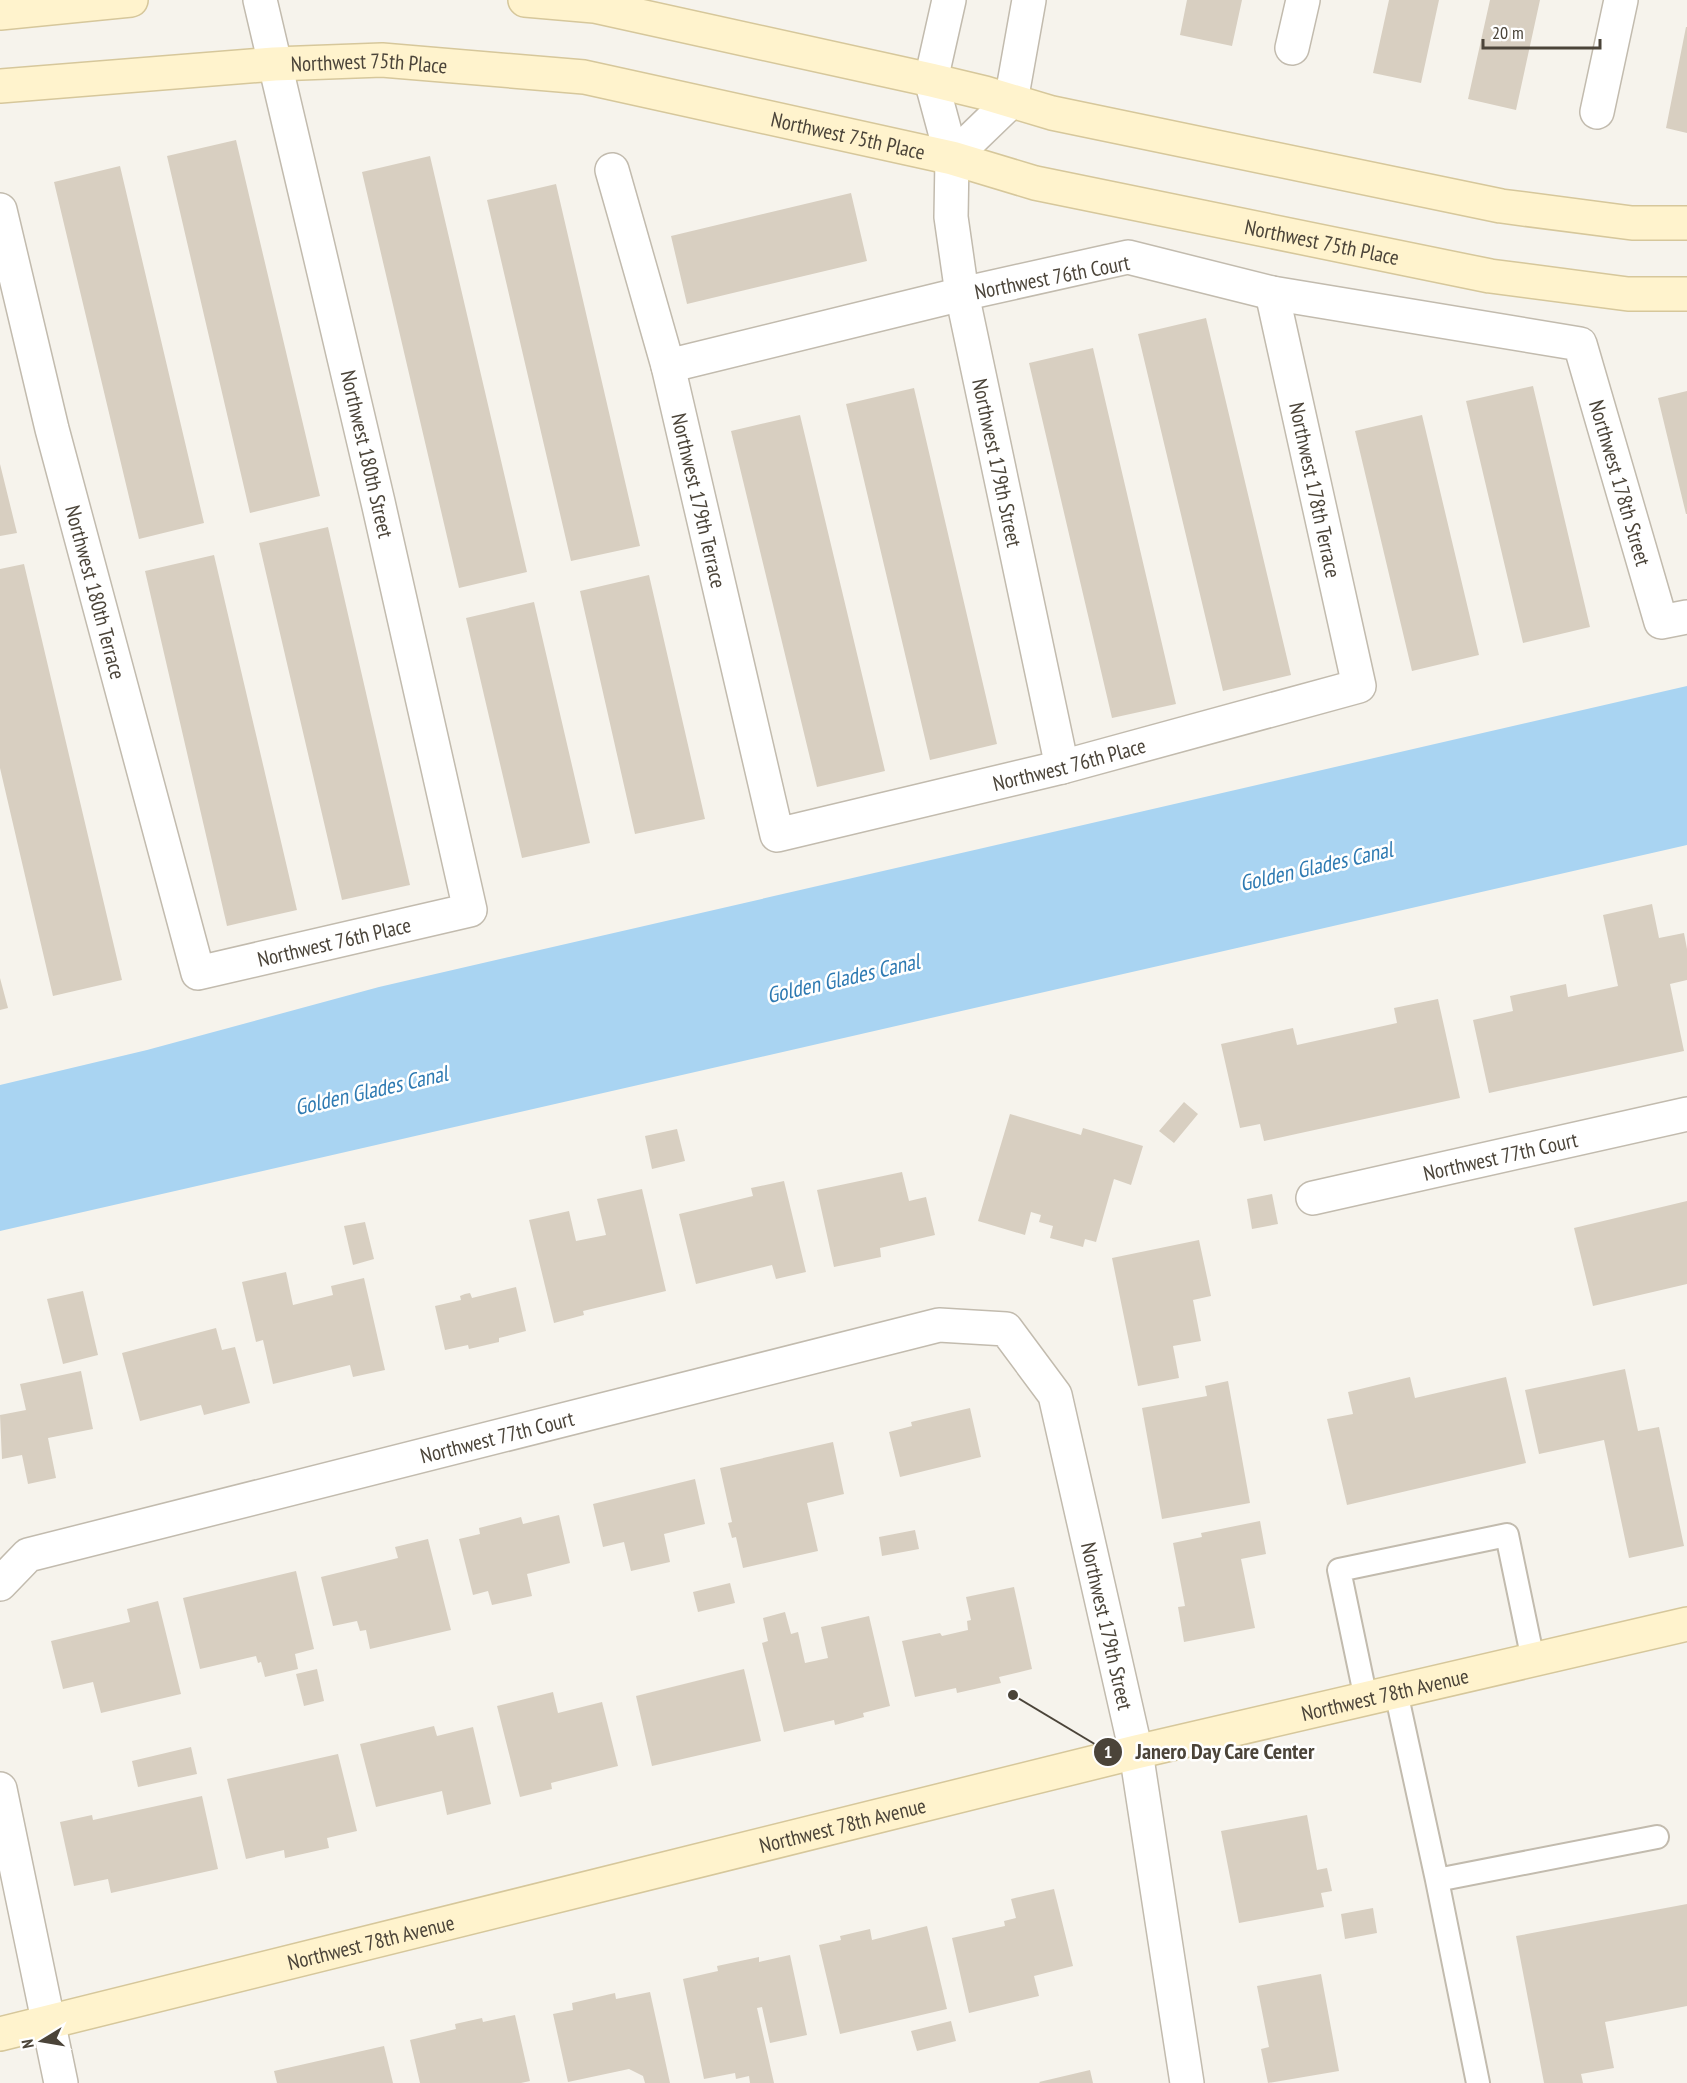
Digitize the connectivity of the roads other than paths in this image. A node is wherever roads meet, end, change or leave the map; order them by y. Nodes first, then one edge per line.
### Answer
1 (131, 0) edge
2 (260, 0) edge
3 (525, 0) edge
4 (949, 0) edge
5 (1029, 0) edge
6 (1303, 0) edge
7 (1622, 0) edge
8 (0, 13) edge
9 (1292, 48) dead end
10 (274, 64) junction
11 (931, 80) junction
12 (0, 86) edge
13 (1011, 101) junction
14 (1597, 112) dead end
15 (952, 158) junction
16 (612, 170) dead end
17 (0, 210) edge
18 (1687, 223) edge
19 (1272, 293) junction
20 (962, 294) junction
21 (1687, 294) edge
22 (1580, 344) joint
23 (668, 366) junction
24 (1674, 620) edge
25 (1359, 686) joint
26 (1062, 767) junction
27 (777, 835) joint
28 (470, 910) joint
29 (198, 973) joint
30 (1687, 1114) edge
31 (1313, 1198) dead end
32 (1006, 1329) joint
33 (0, 1584) edge
34 (1687, 1624) edge
35 (1533, 1660) junction
36 (1381, 1695) junction
37 (1136, 1752) junction
38 (0, 1789) edge
39 (1658, 1837) dead end
40 (1437, 1880) junction
41 (49, 2022) junction
42 (0, 2034) edge
43 (61, 2083) edge
44 (1187, 2083) edge
45 (1478, 2083) edge

1 - 8 street
2 - 10 street, Northwest 180th Street
3 - 11 street
4 - 11 street, Northwest 179th Street
5 - 13 street
6 - 9 street
7 - 14 street
10 - 12 street, Northwest 75th Place
10 - 15 street, Northwest 75th Place
10 - 28 street, Northwest 180th Street
11 - 13 street
11 - 15 street, Northwest 179th Street
13 - 15 street
13 - 18 street
15 - 20 street, Northwest 179th Street
15 - 21 street, Northwest 75th Place
16 - 23 street, Northwest 179th Terrace
17 - 29 street, Northwest 180th Terrace
19 - 20 street, Northwest 76th Court
19 - 22 street, Northwest 76th Court
19 - 25 street, Northwest 178th Terrace
20 - 23 street, Northwest 76th Court
20 - 26 street, Northwest 179th Street
22 - 24 street, Northwest 178th Street
23 - 27 street, Northwest 179th Terrace
25 - 26 street, Northwest 76th Place
26 - 27 street, Northwest 76th Place
28 - 29 street, Northwest 76th Place
30 - 31 street, Northwest 77th Court
32 - 33 street, Northwest 77th Court
32 - 37 street, Northwest 179th Street
34 - 35 street, Northwest 78th Avenue
35 - 36 street, Northwest 78th Avenue
35 - 36 lane
36 - 37 street, Northwest 78th Avenue
36 - 40 lane
37 - 41 street, Northwest 78th Avenue
37 - 44 street, Northwest 179th Street
38 - 41 street
39 - 40 lane
40 - 45 lane
41 - 42 street, Northwest 78th Avenue
41 - 43 street

